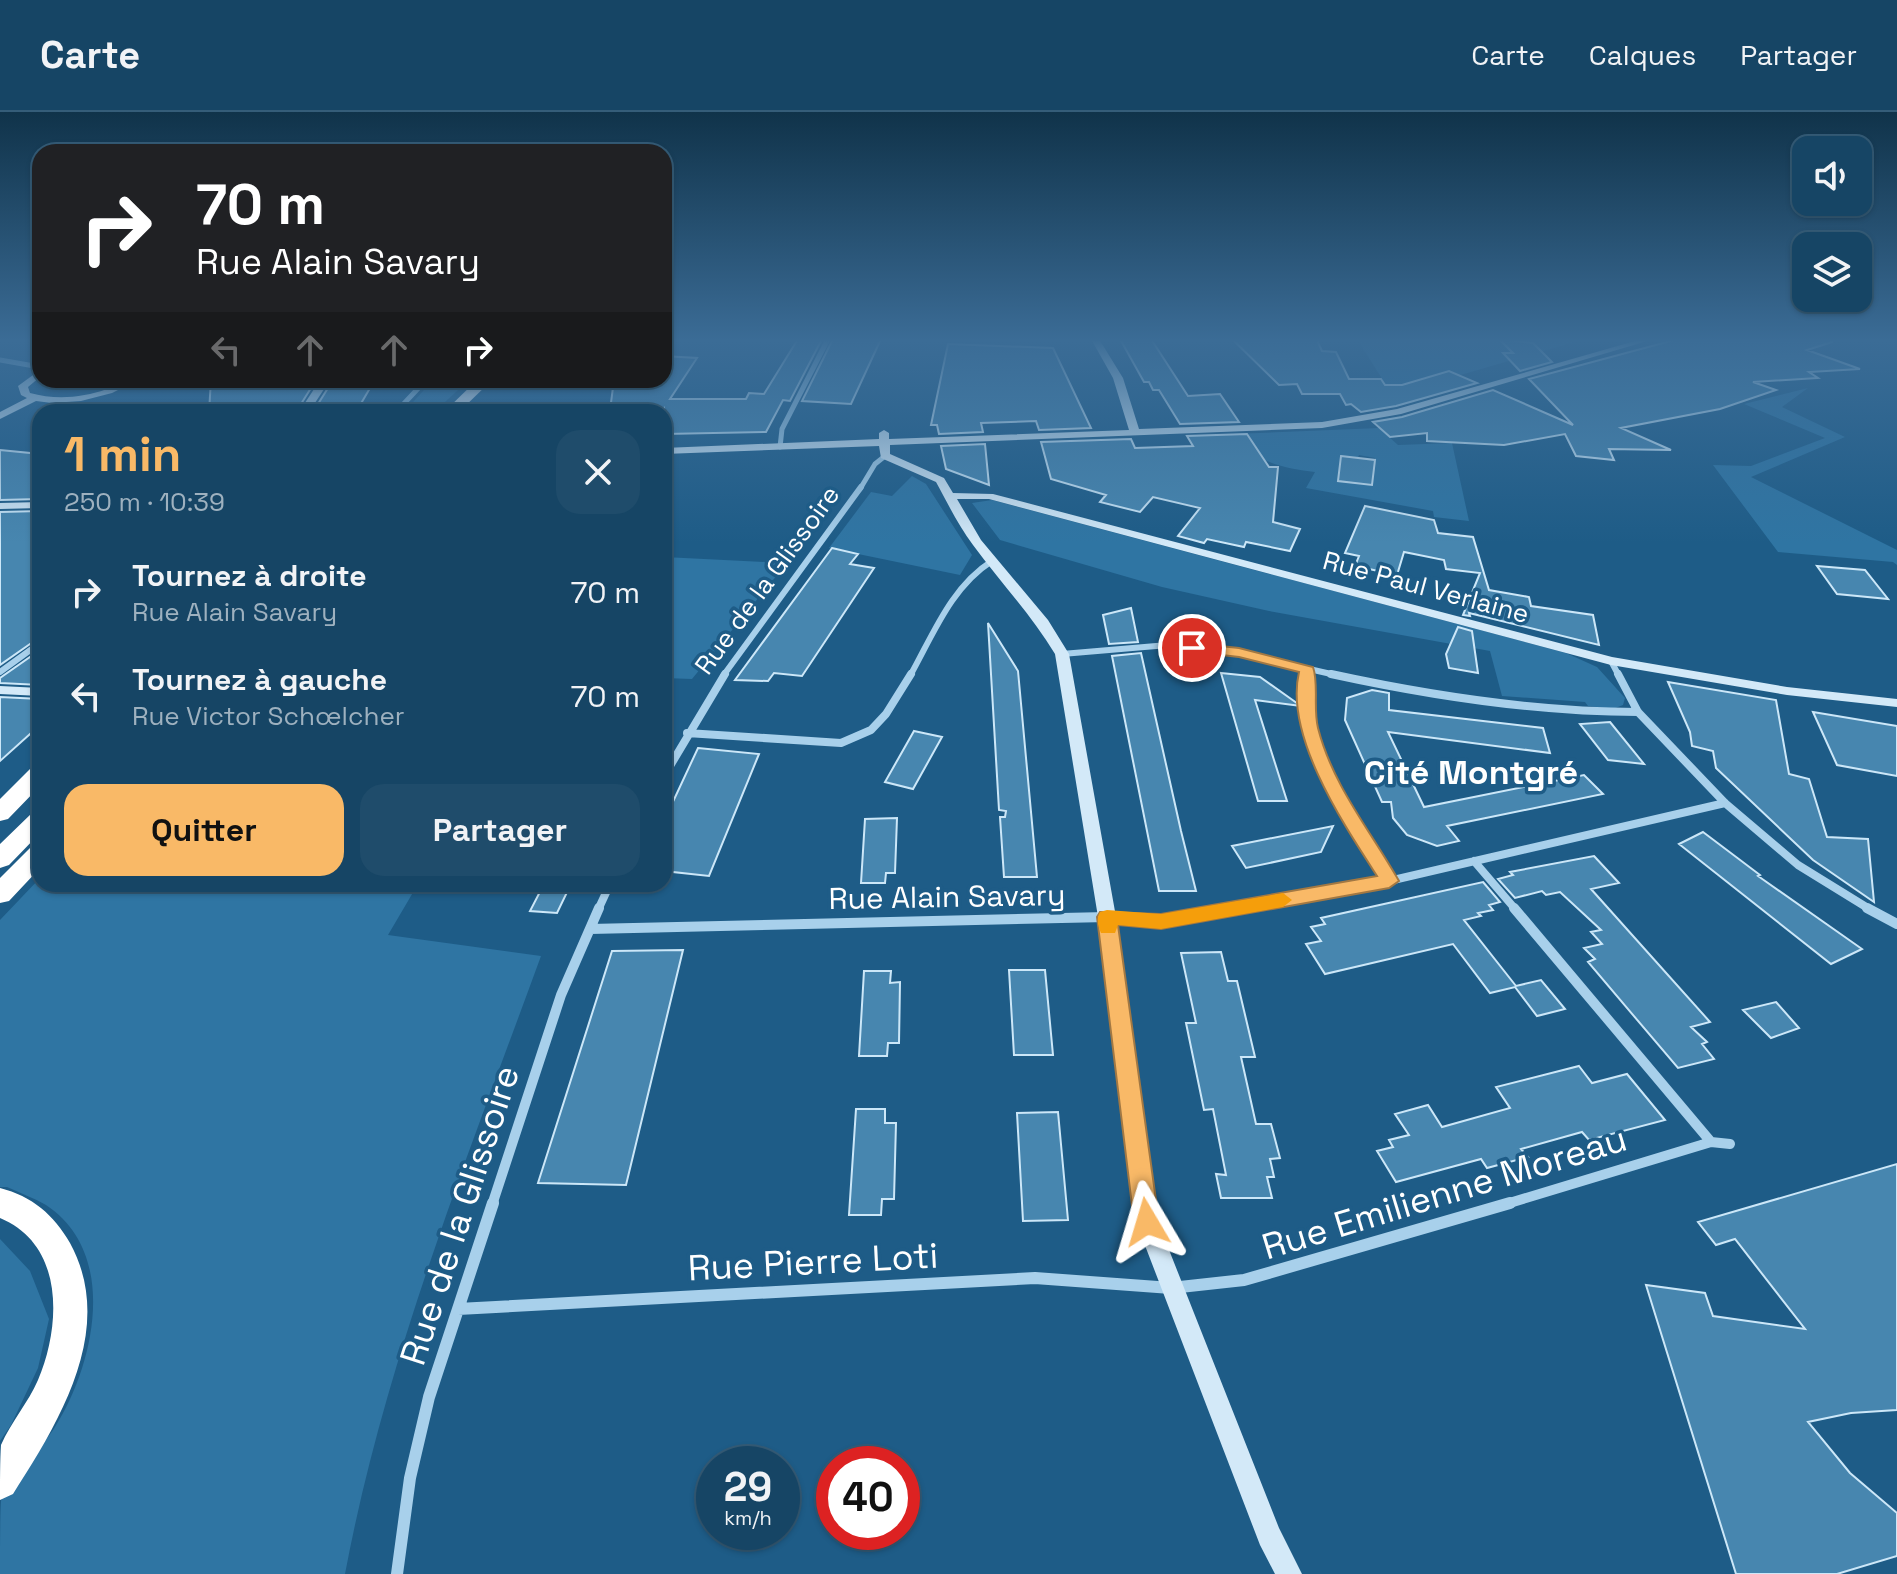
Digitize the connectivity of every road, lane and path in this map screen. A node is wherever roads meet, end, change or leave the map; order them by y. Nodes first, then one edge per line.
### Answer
1 (796, 407) edge
2 (1127, 407) edge
3 (1363, 407) edge
4 (1414, 407) edge
5 (1133, 428) junction
6 (885, 438) junction
7 (672, 442) edge
8 (780, 442) junction
9 (672, 450) edge
10 (885, 456) junction
11 (947, 496) junction
12 (32, 505) edge
13 (0, 506) edge
14 (992, 561) junction
15 (32, 649) edge
16 (1062, 654) junction
17 (1611, 661) junction
18 (1308, 670) junction
19 (0, 672) edge
20 (0, 690) edge
21 (32, 692) edge
22 (1897, 703) edge
23 (1638, 712) junction
24 (687, 733) junction
25 (672, 761) edge
26 (32, 780) edge
27 (1725, 803) junction
28 (0, 813) edge
29 (32, 827) edge
30 (0, 859) edge
31 (32, 861) edge
32 (1474, 861) junction
33 (1389, 881) junction
34 (606, 892) edge
35 (0, 894) edge
36 (1107, 917) junction
37 (1897, 924) edge
38 (590, 929) junction
39 (1711, 1142) junction
40 (1730, 1144) dead end
41 (0, 1203) edge
42 (1171, 1288) junction
43 (458, 1309) junction
44 (0, 1481) edge
45 (397, 1574) edge
46 (1289, 1574) edge

1 - 8 street
2 - 5 main road
3 - 5 main road
4 - 5 main road
5 - 6 main road
6 - 8 main road
6 - 10 main road
7 - 8 main road
8 - 9 main road
10 - 11 main road
10 - 24 street, Rue de la Glissoire
11 - 14 main road
11 - 17 main road, Rue Paul Verlaine
12 - 13 main road
14 - 16 main road
14 - 24 street
15 - 19 street
16 - 18 street
16 - 36 main road
17 - 22 main road, Rue Paul Verlaine
17 - 23 street
18 - 23 street
18 - 33 street
20 - 21 main road
23 - 27 street
24 - 25 street, Rue de la Glissoire
26 - 28 highway
27 - 32 street, Rue Alain Savary
27 - 37 street
29 - 30 highway
31 - 35 highway
32 - 33 street, Rue Alain Savary
32 - 39 street
33 - 36 street, Rue Alain Savary
34 - 38 street, Rue de la Glissoire
36 - 38 street, Rue Alain Savary
36 - 42 main road
38 - 43 street, Rue de la Glissoire
39 - 40 street, Rue Emilienne Moreau
39 - 42 street, Rue Emilienne Moreau
41 - 44 highway
42 - 43 street, Rue Pierre Loti
42 - 46 main road
43 - 45 street, Rue de la Glissoire

